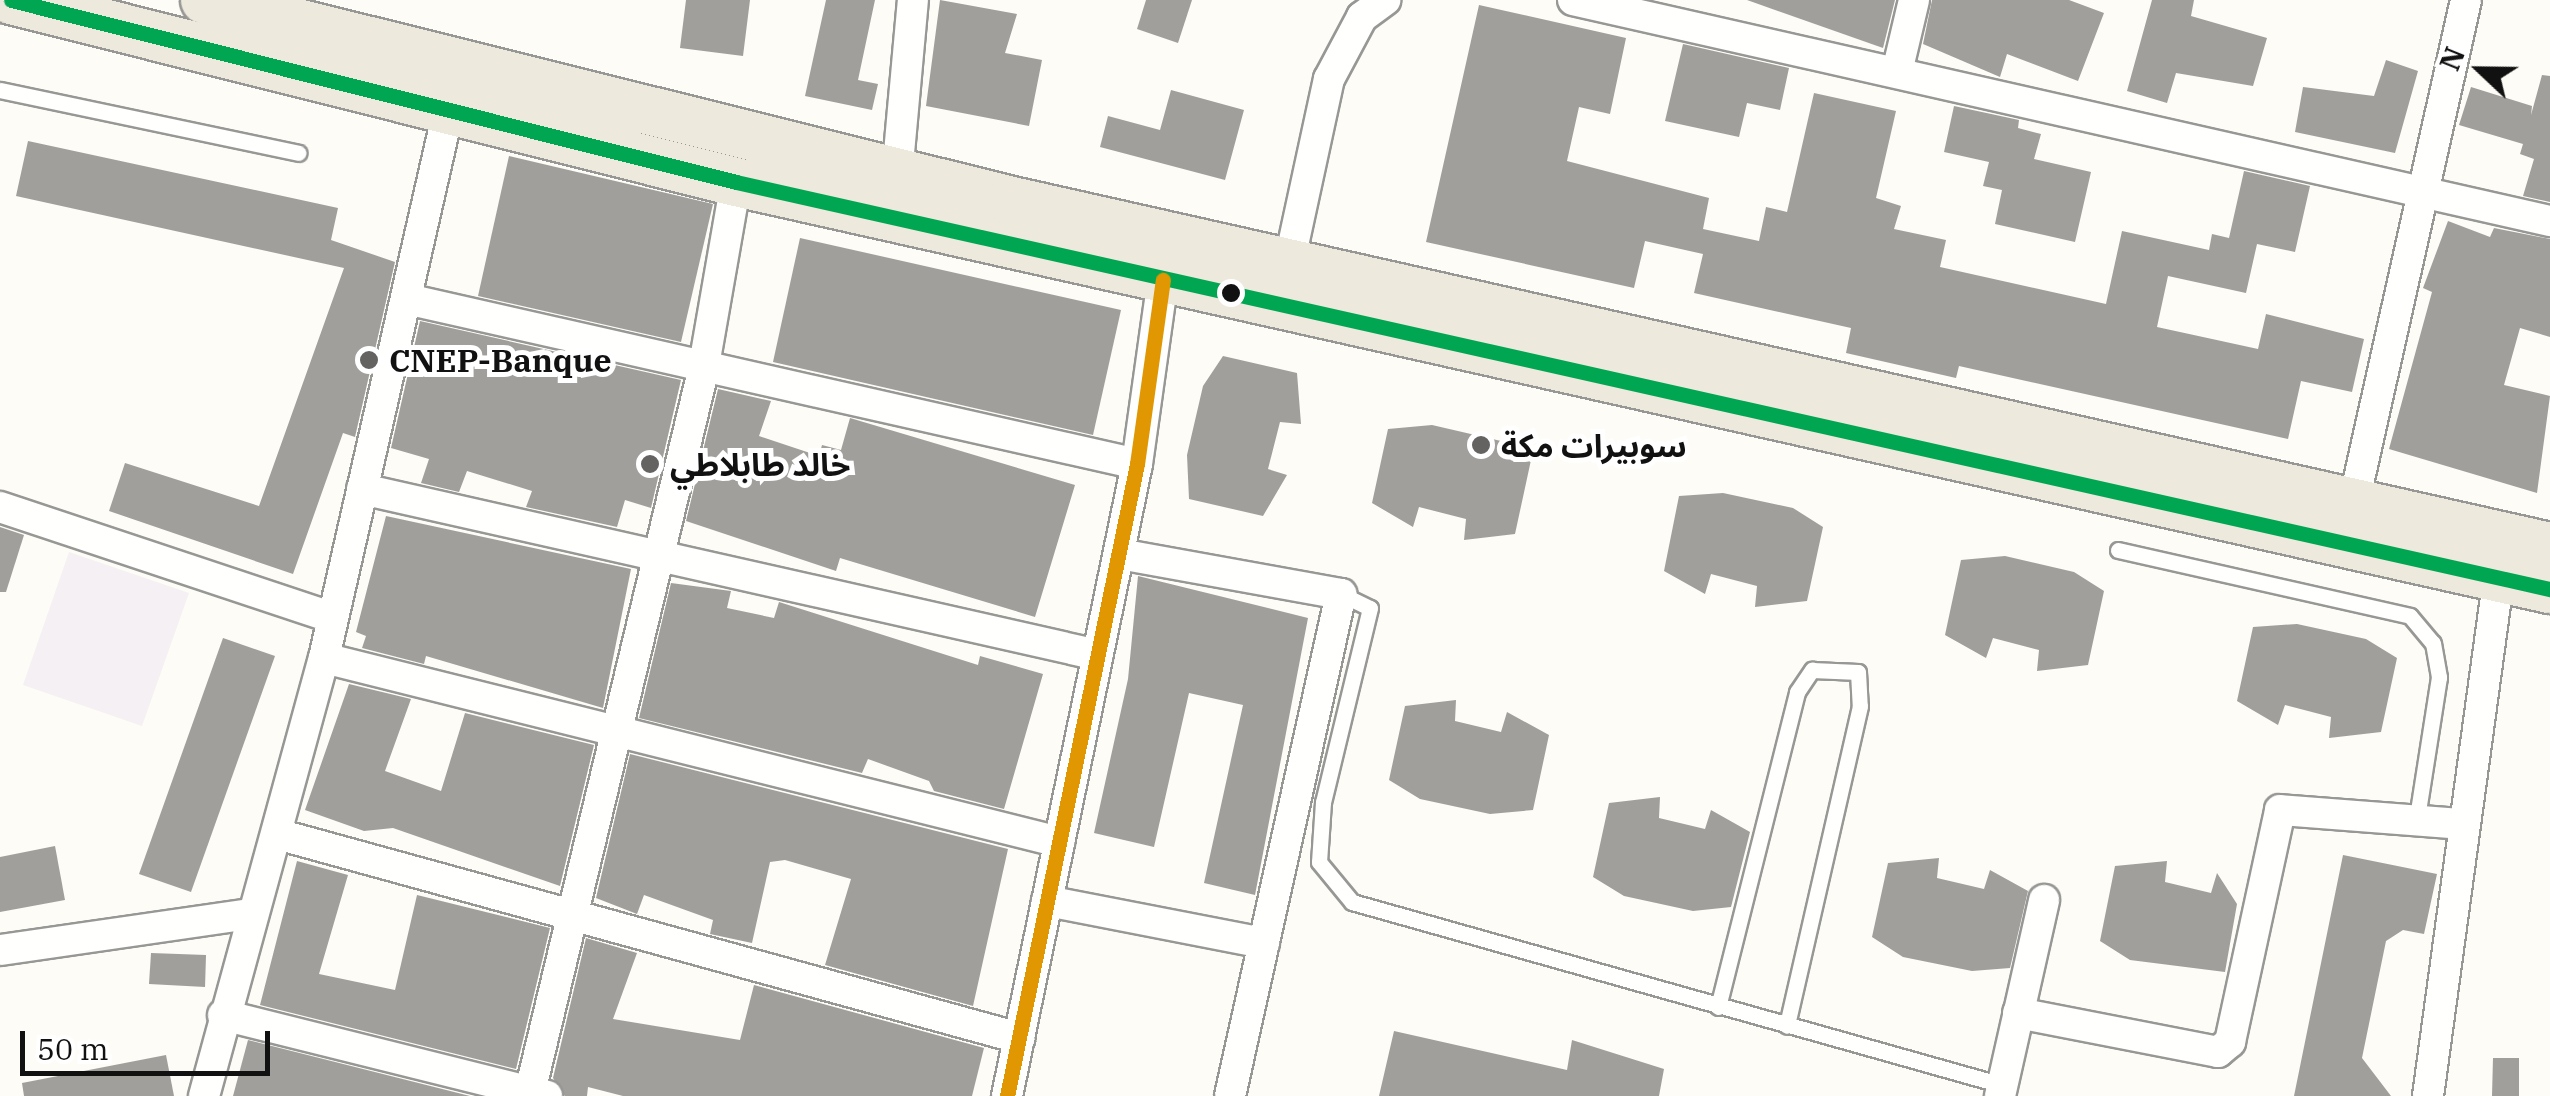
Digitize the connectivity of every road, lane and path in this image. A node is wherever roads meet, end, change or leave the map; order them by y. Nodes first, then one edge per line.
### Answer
1 (11, 0) edge
2 (205, 0) edge
3 (913, 0) edge
4 (1385, 0) edge
5 (1573, 0) edge
6 (1914, 0) edge
7 (2466, 0) edge
8 (1625, 6) edge
9 (1897, 72) junction
10 (0, 90) edge
11 (449, 108) junction
12 (298, 153) dead end
13 (895, 169) junction
14 (736, 182) junction
15 (2421, 188) junction
16 (896, 216) junction
17 (2550, 221) edge
18 (1290, 259) junction
19 (1163, 280) junction
20 (411, 300) junction
21 (703, 371) junction
22 (1137, 464) junction
23 (362, 489) junction
24 (2353, 506) junction
25 (0, 507) edge
26 (2550, 547) edge
27 (2118, 550) dead end
28 (1118, 554) junction
29 (658, 557) junction
30 (2502, 558) junction
31 (2550, 589) edge
32 (1341, 594) junction
33 (328, 616) junction
34 (1098, 655) junction
35 (324, 658) junction
36 (616, 734) junction
37 (2417, 818) junction
38 (2460, 824) junction
39 (277, 834) junction
40 (1059, 842) junction
41 (2044, 900) dead end
42 (1047, 901) junction
43 (575, 912) junction
44 (250, 914) junction
45 (1264, 944) junction
46 (0, 950) edge
47 (1718, 1007) junction
48 (2018, 1013) junction
49 (224, 1015) junction
50 (1788, 1026) junction
51 (1019, 1038) junction
52 (2001, 1091) edge
53 (535, 1094) edge
54 (204, 1096) edge
55 (1007, 1096) edge
56 (1230, 1096) edge
57 (2428, 1096) edge

1 - 11 main road
2 - 13 main road
3 - 13 street
4 - 18 street
5 - 8 street
6 - 9 street
7 - 15 street
8 - 9 street
9 - 15 street
10 - 12 lane
11 - 14 main road
11 - 20 street
13 - 16 street
13 - 18 main road
14 - 16 main road
14 - 21 street
15 - 17 street
15 - 24 street
16 - 19 main road
18 - 24 main road
19 - 22 street
19 - 30 main road
20 - 21 street
20 - 23 street
21 - 22 street
21 - 29 street
22 - 28 street
23 - 29 street
23 - 33 street
24 - 30 main road
25 - 33 street
26 - 30 main road
27 - 37 lane
28 - 32 street
28 - 34 street
29 - 34 street
29 - 36 street
30 - 31 main road
30 - 38 street
32 - 45 street
32 - 47 lane
33 - 35 street
34 - 40 street
35 - 36 street
35 - 39 street
36 - 40 street
36 - 43 street
37 - 38 street
37 - 48 street
38 - 57 street
39 - 43 street
39 - 44 street
40 - 42 street
41 - 48 street
42 - 45 street
42 - 51 street
43 - 51 street
43 - 53 street
44 - 46 street
44 - 49 street
45 - 56 street
47 - 50 lane
47 - 50 lane
48 - 52 street
49 - 53 street
49 - 54 street
50 - 52 lane
51 - 55 street

